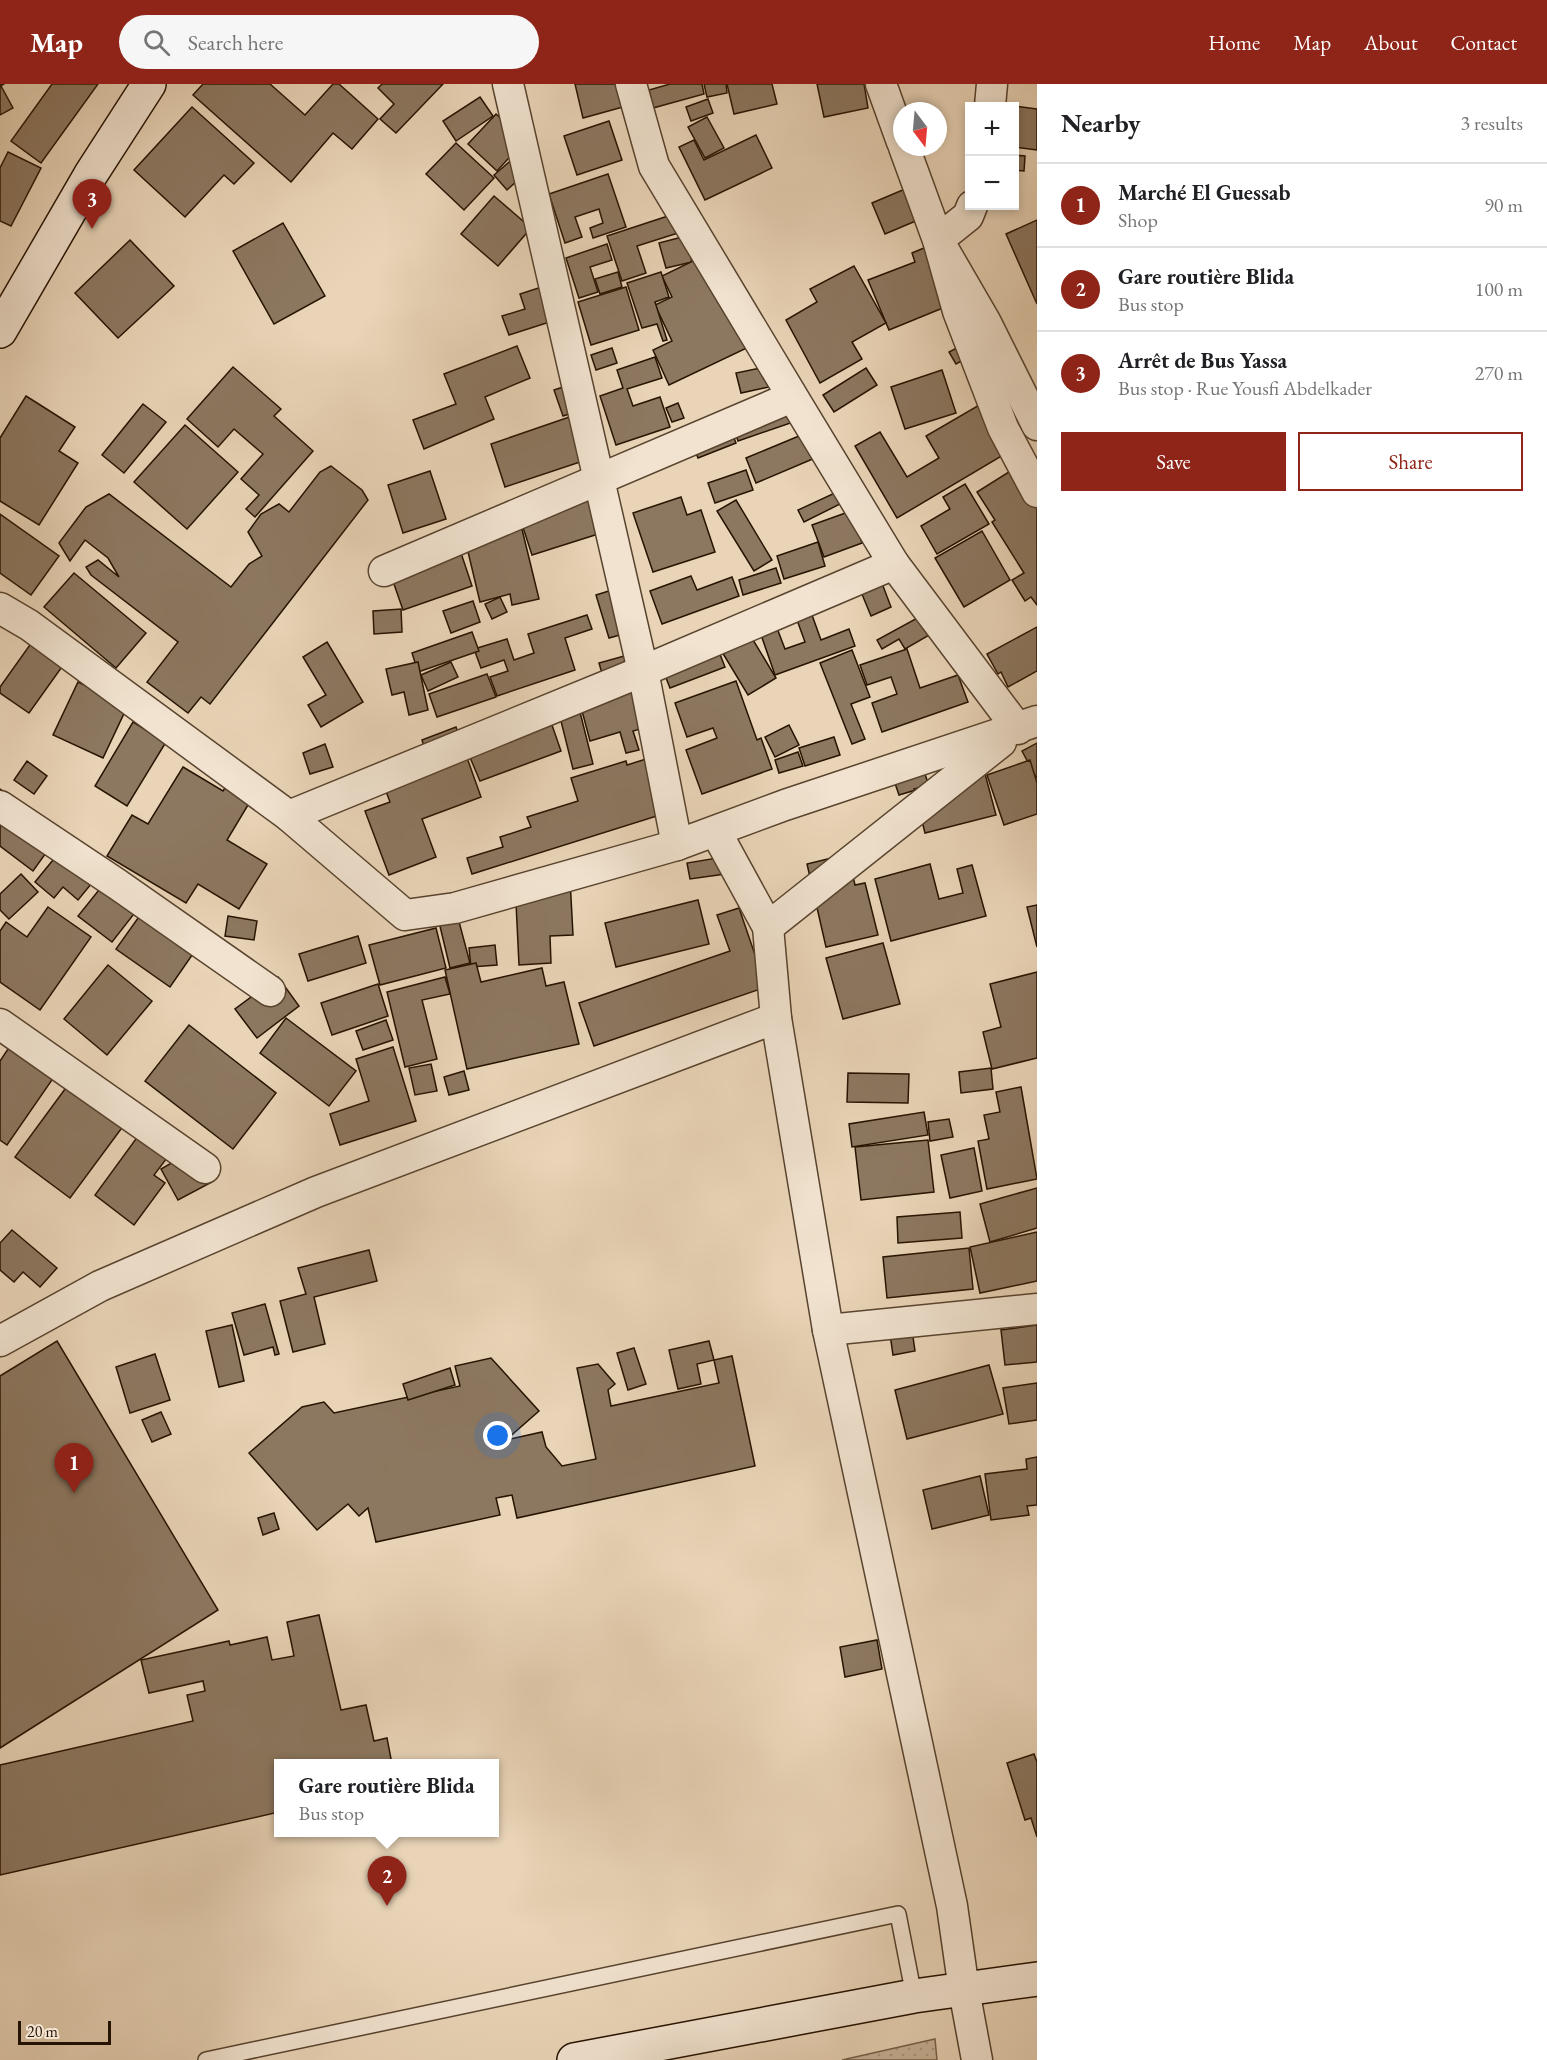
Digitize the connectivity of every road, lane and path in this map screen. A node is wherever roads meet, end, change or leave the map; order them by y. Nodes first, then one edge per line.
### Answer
1 (149, 84) edge
2 (508, 84) edge
3 (631, 84) edge
4 (881, 84) edge
5 (992, 84) edge
6 (990, 102) edge
7 (893, 117) edge
8 (907, 156) edge
9 (970, 210) edge
10 (938, 240) junction
11 (0, 331) edge
12 (792, 396) junction
13 (1037, 425) edge
14 (600, 480) junction
15 (1037, 492) edge
16 (894, 564) junction
17 (384, 571) dead end
18 (0, 608) edge
19 (643, 671) junction
20 (1027, 725) edge
21 (0, 806) edge
22 (290, 816) junction
23 (716, 832) junction
24 (677, 845) junction
25 (768, 927) junction
26 (270, 991) dead end
27 (776, 1018) junction
28 (0, 1024) edge
29 (205, 1168) dead end
30 (1037, 1309) edge
31 (828, 1330) junction
32 (0, 1341) edge
33 (1037, 1979) edge
34 (964, 1990) junction
35 (914, 1996) junction
36 (206, 2060) edge
37 (574, 2060) edge
38 (977, 2060) edge

1 - 11 main road
2 - 14 street
3 - 12 street
4 - 7 street
5 - 6 street
8 - 10 street
9 - 10 street
10 - 13 street
10 - 15 street
12 - 14 street
12 - 16 street
14 - 17 street
14 - 19 street
16 - 19 street
16 - 20 street
18 - 22 street
19 - 22 street
19 - 24 street
20 - 23 street
20 - 25 street
21 - 26 street
22 - 24 street
23 - 24 street
23 - 25 street
25 - 27 street
27 - 31 street
27 - 32 street
28 - 29 street
30 - 31 street
31 - 34 street
33 - 34 main road
34 - 35 main road
34 - 38 street
35 - 36 lane
35 - 37 main road

